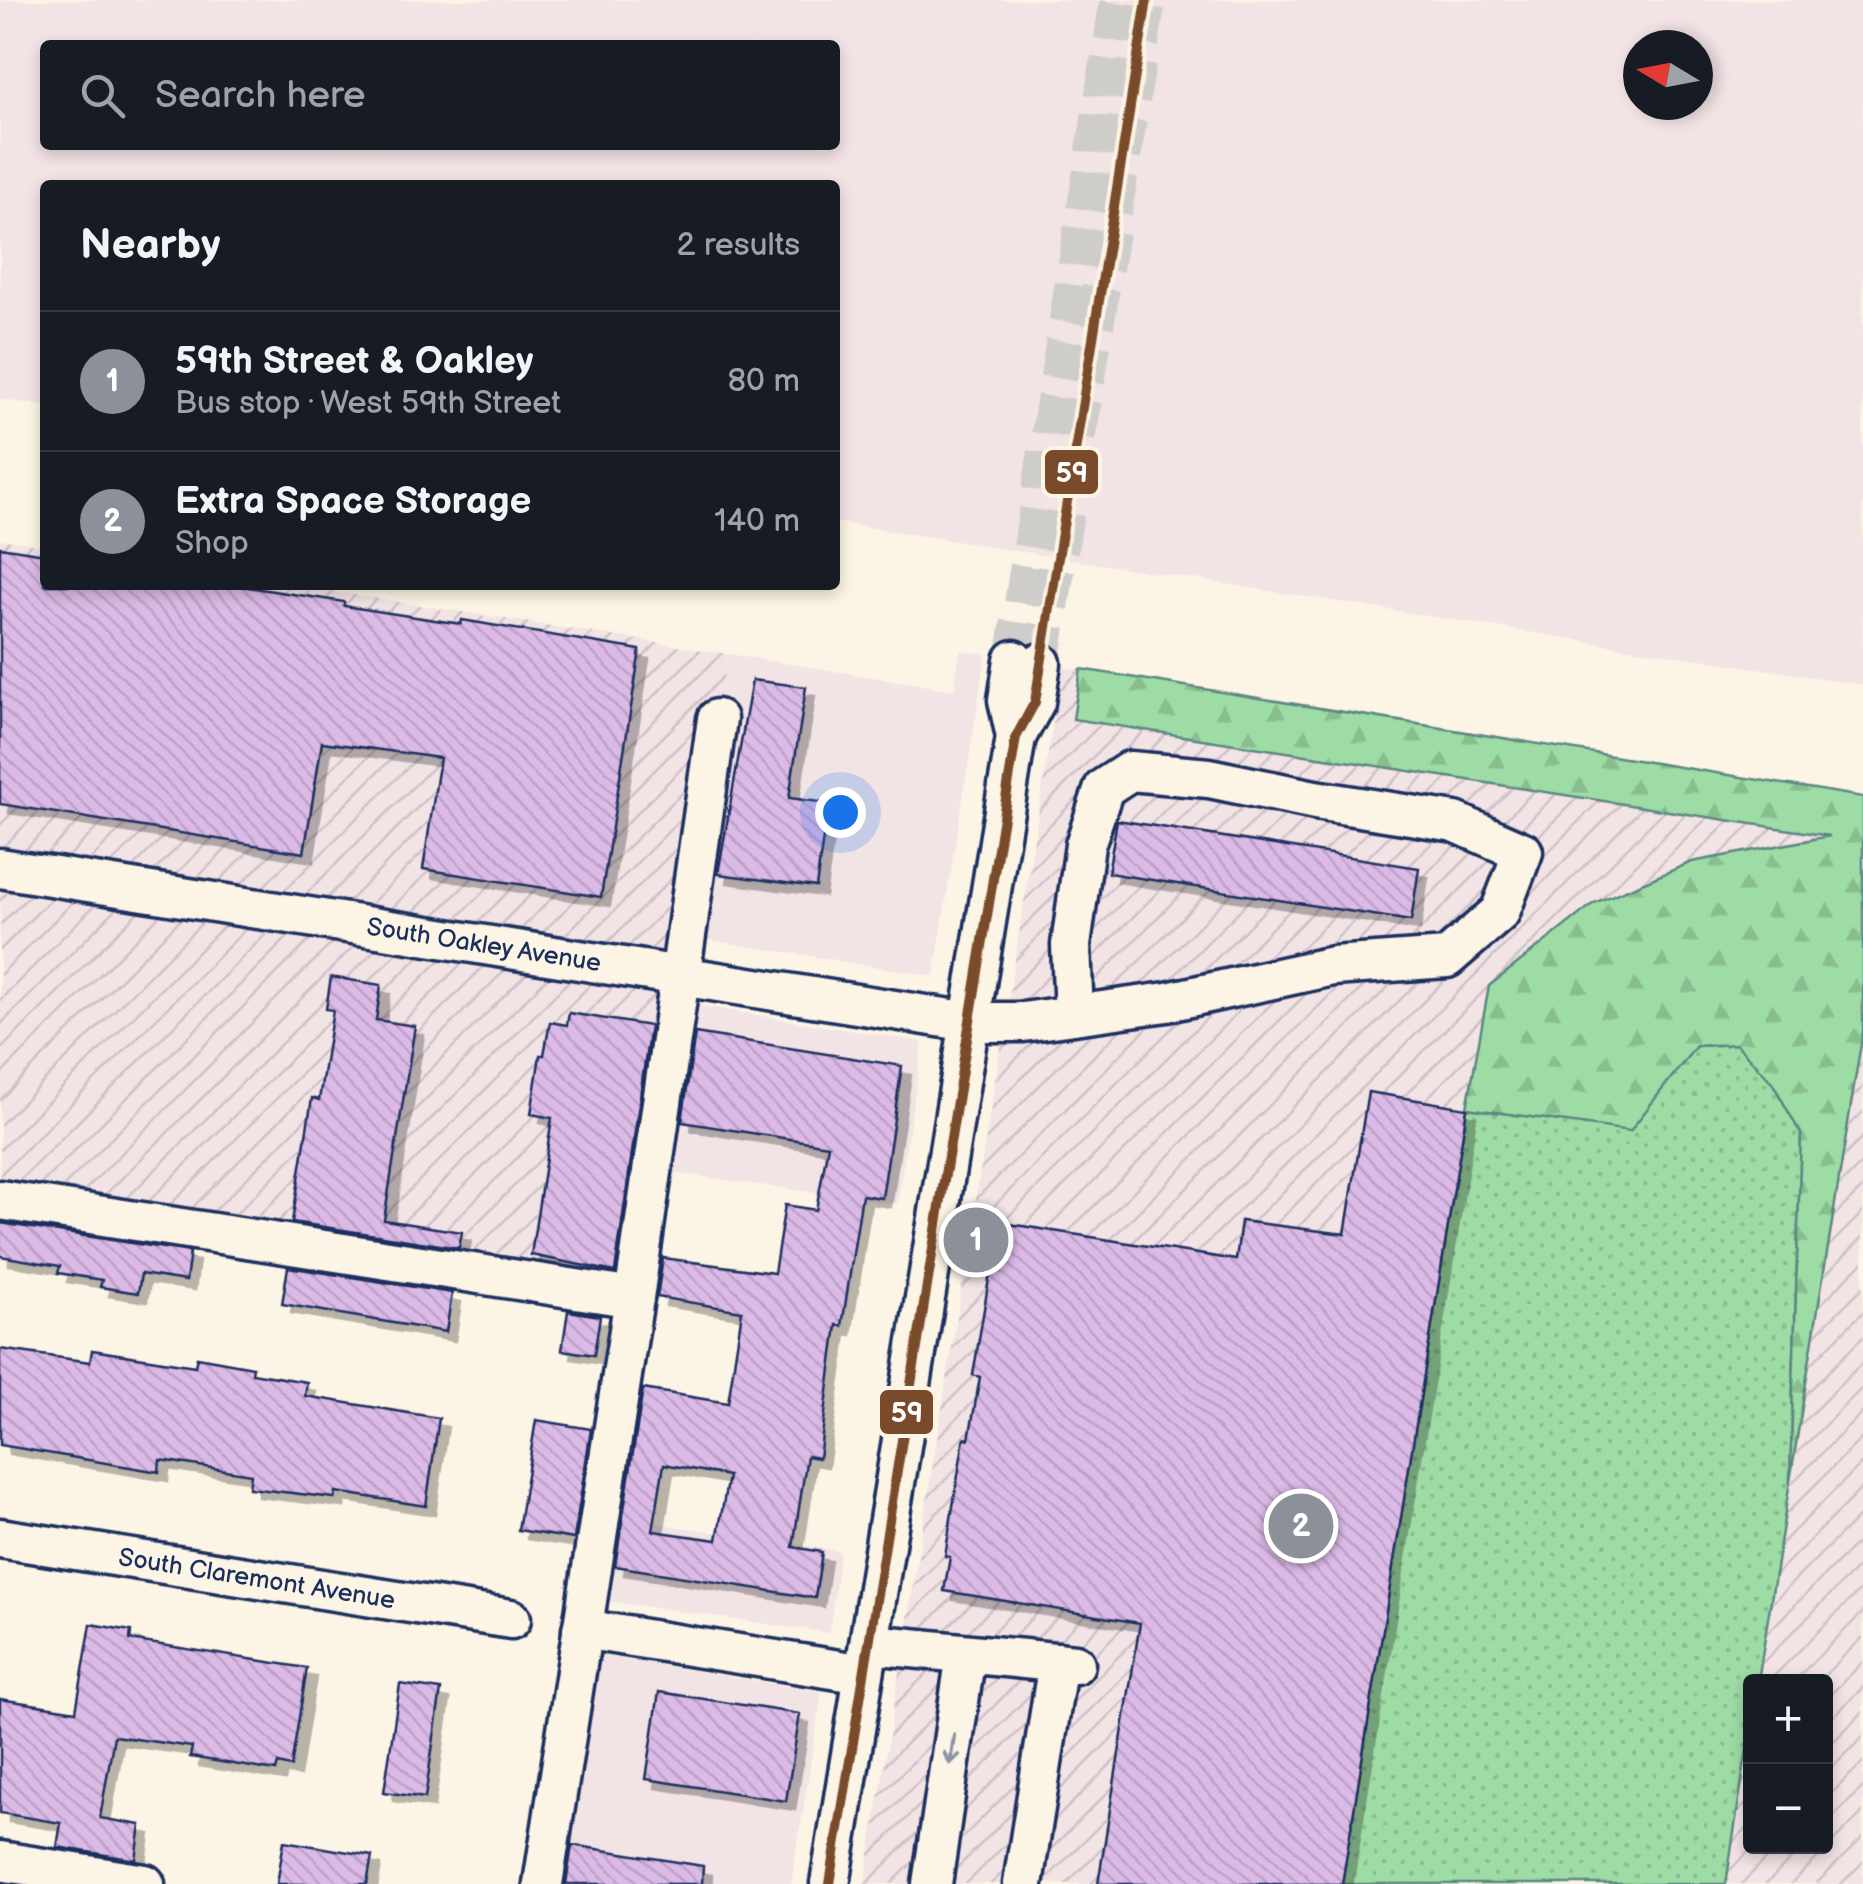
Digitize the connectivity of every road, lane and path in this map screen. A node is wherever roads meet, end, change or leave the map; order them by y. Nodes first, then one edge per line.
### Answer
1 (1028, 661) tunnel mouth
2 (717, 719) dead end
3 (0, 868) edge
4 (680, 975) junction
5 (1074, 1015) junction
6 (970, 1022) junction
7 (0, 1200) edge
8 (634, 1298) junction
9 (0, 1538) edge
10 (511, 1619) dead end
11 (582, 1629) junction
12 (966, 1654) junction
13 (867, 1659) junction
14 (0, 1861) edge
15 (145, 1884) edge
16 (543, 1884) edge
17 (830, 1884) edge
18 (932, 1884) edge
19 (1023, 1884) edge

1 - 6 street
2 - 4 street
3 - 4 street, South Oakley Avenue
4 - 6 street, South Oakley Avenue
4 - 8 street
5 - 5 street, South Oakley Avenue
5 - 6 street, South Oakley Avenue
6 - 13 street
7 - 8 street
8 - 11 street
9 - 10 street, South Claremont Avenue
11 - 13 street
11 - 16 street
12 - 13 street
12 -> 18 street
12 - 19 street
13 - 17 street
14 - 15 street

